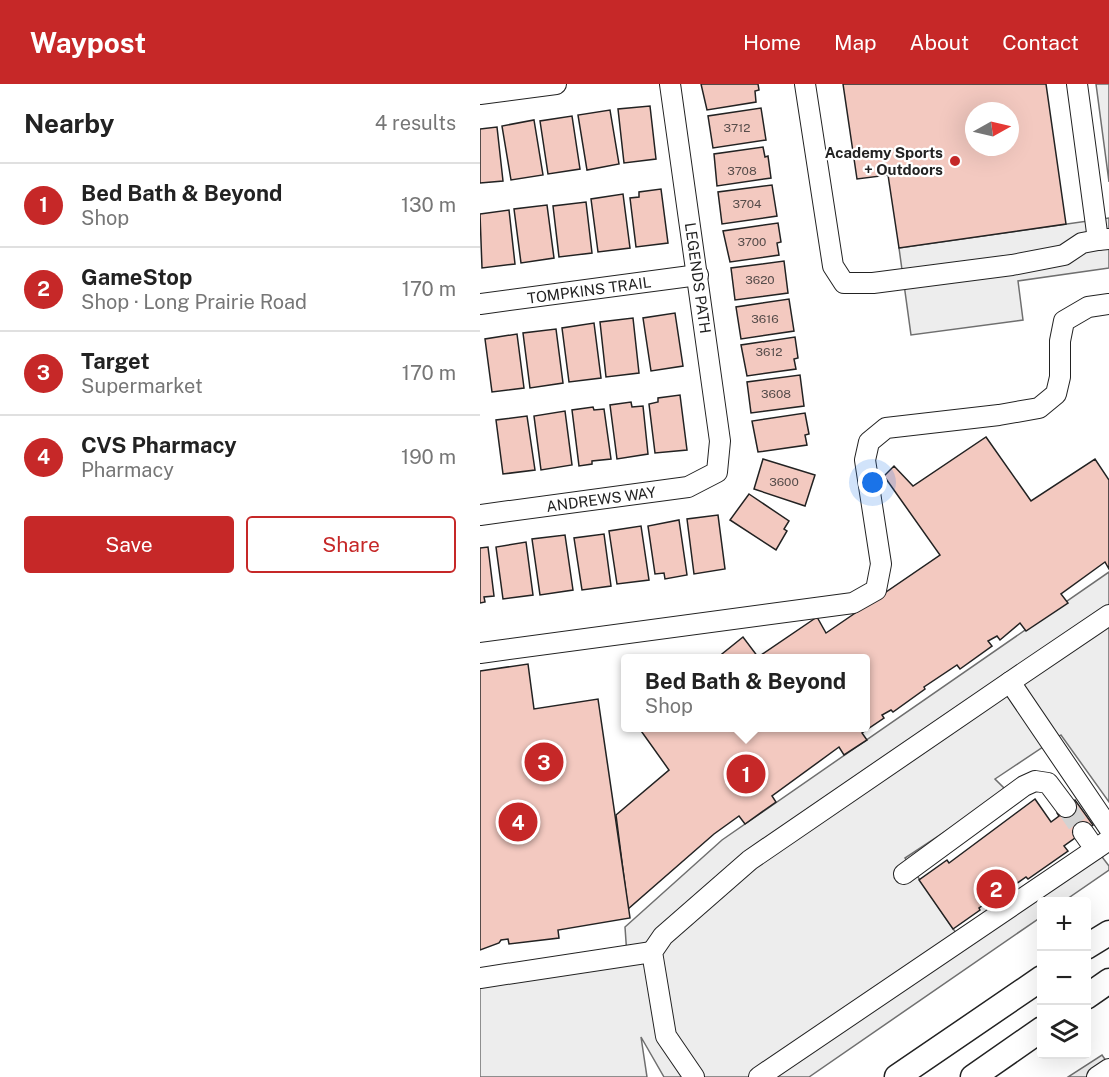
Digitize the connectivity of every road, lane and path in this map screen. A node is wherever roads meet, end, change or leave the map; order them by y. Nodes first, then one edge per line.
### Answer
1 (556, 84) edge
2 (670, 84) edge
3 (805, 84) edge
4 (1077, 84) edge
5 (480, 94) edge
6 (1103, 239) edge
7 (698, 275) junction
8 (480, 304) edge
9 (1109, 304) edge
10 (717, 472) joint
11 (480, 515) edge
12 (1109, 615) edge
13 (480, 653) edge
14 (1010, 682) junction
15 (1066, 807) tunnel mouth
16 (1109, 828) edge
17 (1083, 832) tunnel mouth
18 (1102, 844) edge
19 (904, 874) dead end
20 (1109, 933) edge
21 (1091, 944) edge
22 (652, 952) junction
23 (480, 978) edge
24 (1037, 981) edge
25 (1109, 981) edge
26 (1091, 994) edge
27 (1037, 1032) edge
28 (1109, 1069) edge
29 (694, 1077) edge
30 (759, 1077) edge
31 (897, 1077) edge
32 (973, 1077) edge
33 (1097, 1077) edge

1 - 5 street
2 - 7 street, LEGENDS PATH
3 - 6 street
4 - 6 street
7 - 8 street, TOMPKINS TRAIL
7 - 10 street, LEGENDS PATH
9 - 13 street
10 - 11 street, ANDREWS WAY
12 - 14 street
14 - 16 street
14 - 22 street
15 - 19 street
17 - 18 street
18 - 30 street
20 - 21 main road
22 - 23 street
22 - 29 street
24 - 31 main road
25 - 26 main road
27 - 32 main road
28 - 33 street

